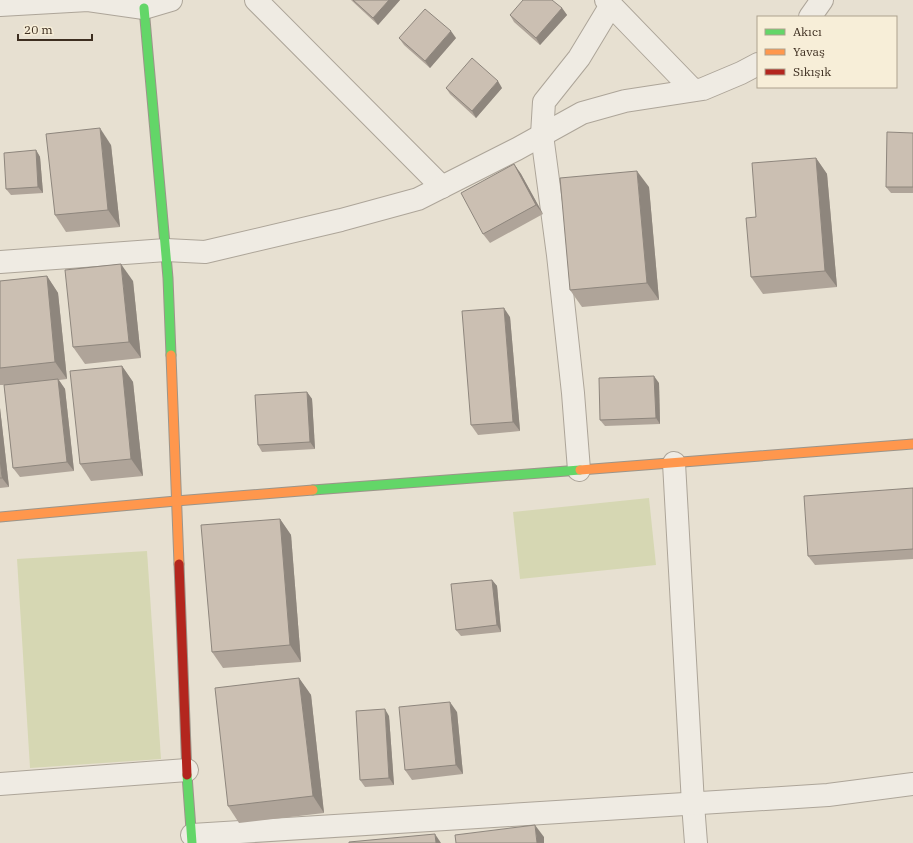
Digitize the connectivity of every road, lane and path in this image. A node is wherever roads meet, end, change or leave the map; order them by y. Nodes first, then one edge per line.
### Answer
1 (171, 0) edge
2 (256, 0) edge
3 (822, 0) edge
4 (608, 3) edge
5 (0, 5) edge
6 (144, 8) junction
7 (811, 16) edge
8 (757, 65) edge
9 (693, 90) junction
10 (542, 135) junction
11 (442, 187) junction
12 (166, 250) junction
13 (0, 262) edge
14 (913, 444) edge
15 (674, 463) junction
16 (579, 470) junction
17 (176, 501) junction
18 (0, 517) edge
19 (187, 770) junction
20 (0, 784) edge
21 (913, 784) edge
22 (693, 804) junction
23 (192, 839) edge
24 (696, 843) edge

1 - 6 street
2 - 11 street
3 - 7 street
4 - 9 street
4 - 10 street
5 - 6 street
6 - 12 street
8 - 9 street
9 - 10 street
10 - 11 street
10 - 16 street
11 - 12 street
12 - 13 street
12 - 17 street
14 - 15 street
15 - 16 street
15 - 22 street
16 - 17 street
17 - 18 street
17 - 19 street
19 - 20 street
19 - 23 street
21 - 22 street
22 - 23 street
22 - 24 street

